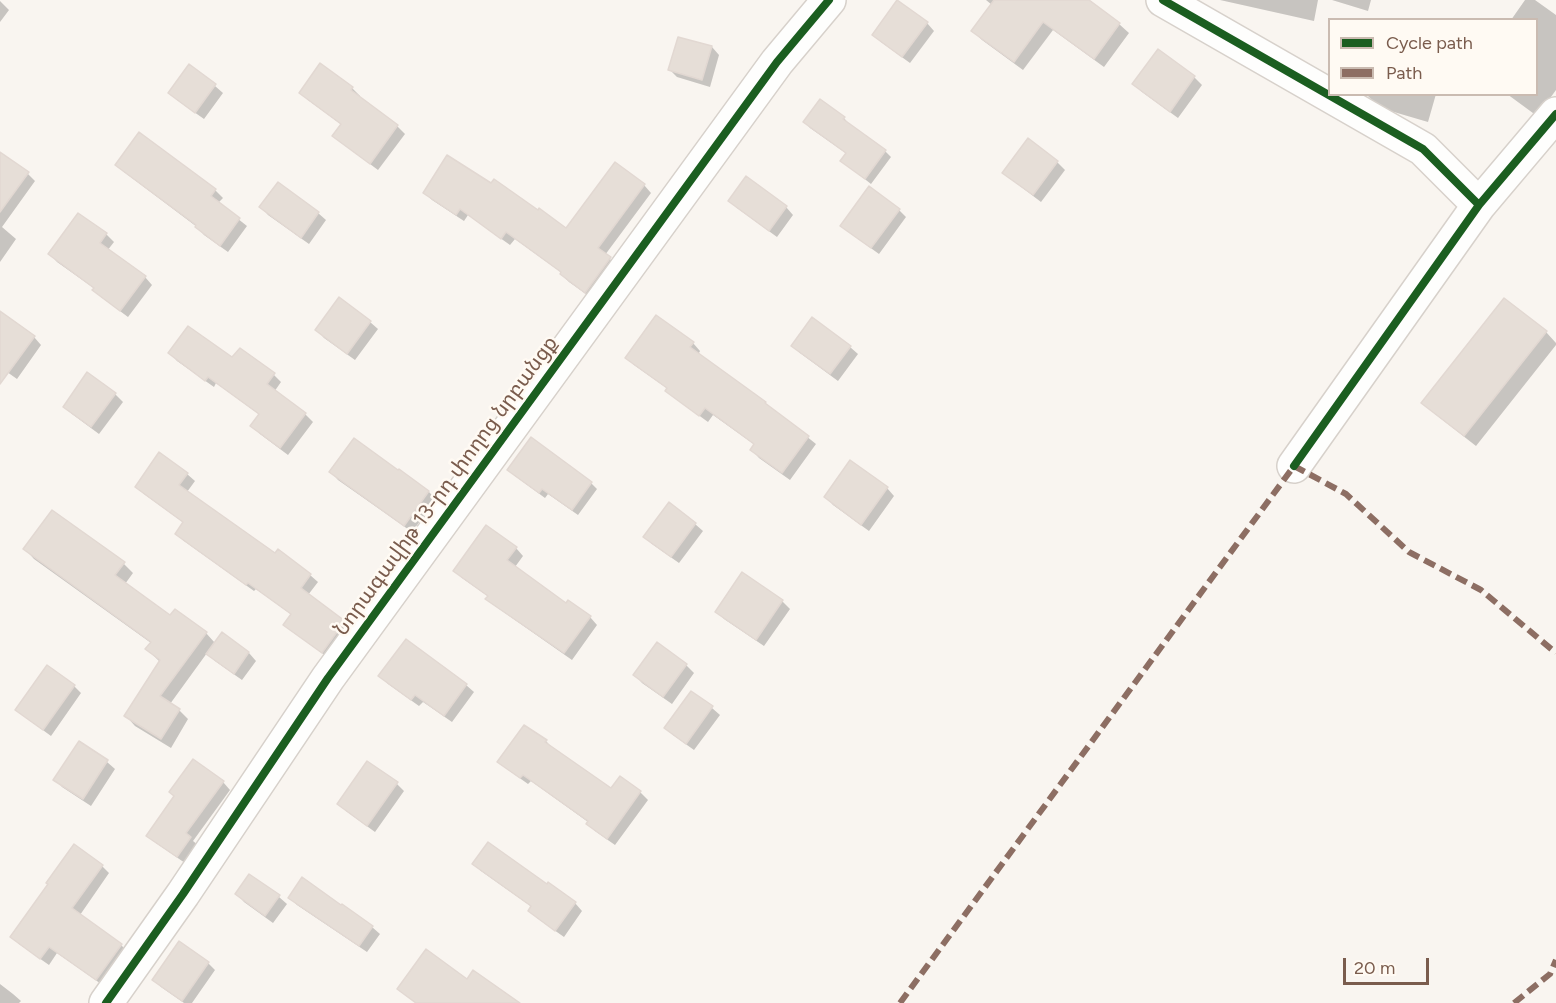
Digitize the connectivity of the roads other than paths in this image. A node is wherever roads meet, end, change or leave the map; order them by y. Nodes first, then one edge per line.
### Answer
1 (830, 0) edge
2 (1163, 0) edge
3 (1328, 95) edge
4 (1329, 96) edge
5 (1556, 114) edge
6 (1479, 206) junction
7 (1294, 466) dead end
8 (106, 1003) edge

1 - 8 street, Նորագավիթ 13-րդ փողոց նրբանցք
2 - 3 street
4 - 6 street
5 - 6 street
6 - 7 street

